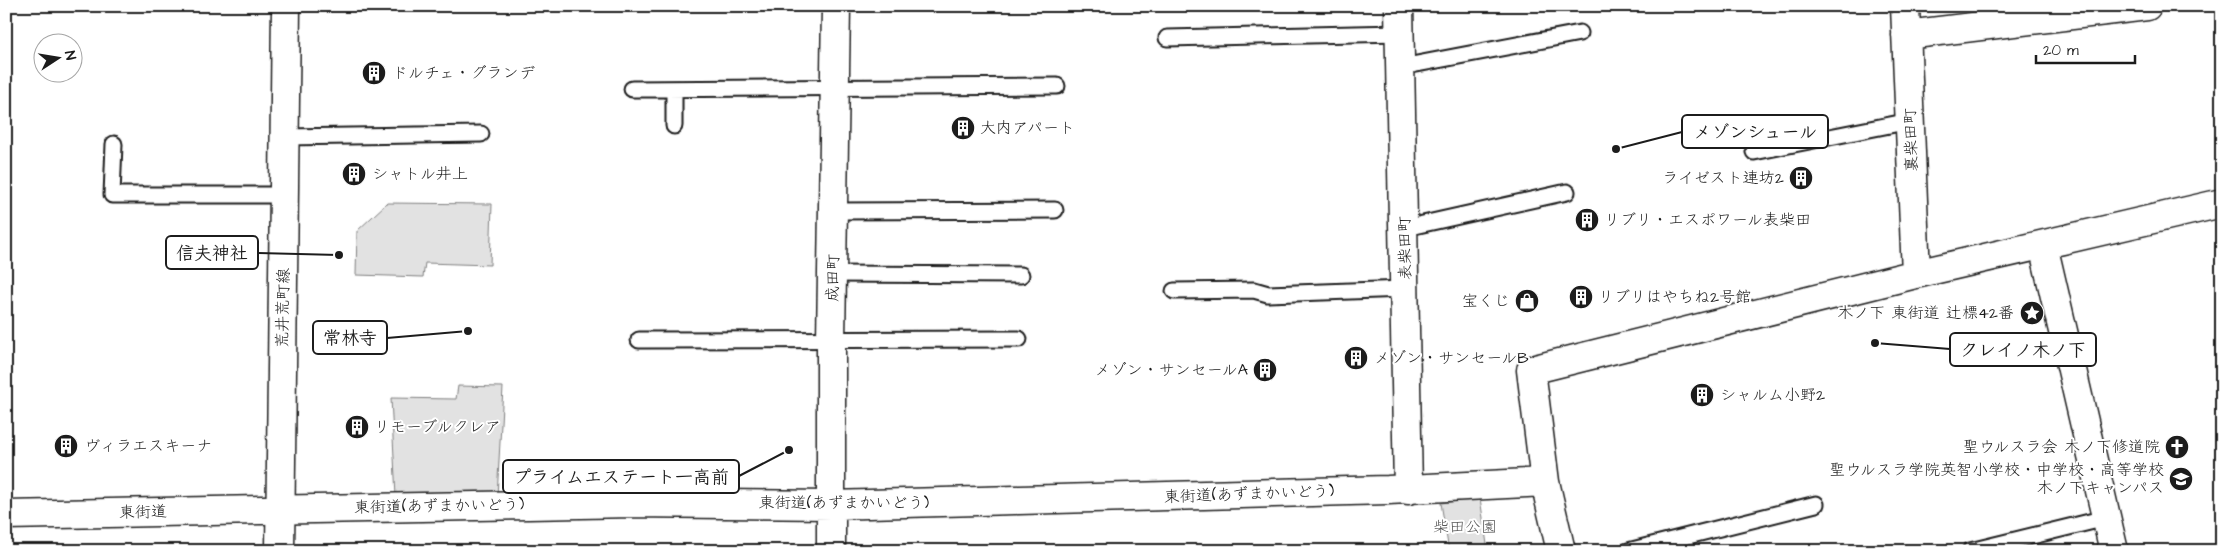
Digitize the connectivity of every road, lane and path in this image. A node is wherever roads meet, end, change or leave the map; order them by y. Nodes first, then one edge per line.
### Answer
1 (286, 6) edge
2 (836, 6) edge
3 (1400, 6) edge
4 (1905, 6) edge
5 (2147, 6) edge
6 (1400, 33) junction
7 (1580, 33) dead end
8 (1906, 35) junction
9 (1167, 38) dead end
10 (1401, 68) junction
11 (1057, 86) dead end
12 (835, 88) junction
13 (632, 89) dead end
14 (674, 89) junction
15 (1910, 122) junction
16 (674, 126) dead end
17 (481, 134) dead end
18 (285, 137) junction
19 (114, 144) dead end
20 (1754, 152) dead end
21 (1567, 192) dead end
22 (284, 195) junction
23 (2222, 203) edge
24 (1055, 210) dead end
25 (834, 211) junction
26 (1405, 228) junction
27 (2042, 245) junction
28 (833, 274) junction
29 (1916, 274) junction
30 (1022, 275) dead end
31 (1405, 289) junction
32 (1174, 292) dead end
33 (1019, 339) dead end
34 (638, 340) dead end
35 (831, 340) junction
36 (1546, 482) junction
37 (1408, 490) junction
38 (1816, 504) dead end
39 (832, 505) junction
40 (280, 509) junction
41 (6, 515) edge
42 (2106, 518) junction
43 (280, 551) edge
44 (831, 551) edge
45 (1561, 551) edge
46 (1628, 551) edge
47 (1970, 551) edge
48 (2114, 551) edge

1 - 18 street, 荒井荒町線
2 - 12 street, 成田町
3 - 6 street, 表柴田町
4 - 8 street, 裏柴田町
5 - 8 street
6 - 9 lane
6 - 10 street, 表柴田町
7 - 10 lane
8 - 15 street, 裏柴田町
10 - 26 street, 表柴田町
11 - 12 lane
12 - 14 lane
12 - 25 street, 成田町
13 - 14 lane
14 - 16 lane
15 - 20 lane
15 - 29 street, 裏柴田町
17 - 18 lane
18 - 22 street, 荒井荒町線
19 - 22 lane
21 - 26 lane
22 - 40 street, 荒井荒町線
23 - 27 street
24 - 25 lane
25 - 28 street, 成田町
26 - 31 street, 表柴田町
27 - 29 street
27 - 42 street
28 - 30 lane
28 - 35 street, 成田町
29 - 36 street
31 - 32 lane
31 - 37 street, 表柴田町
33 - 35 lane
34 - 35 lane
35 - 39 street, 成田町
36 - 37 street, 東街道(あずまかいどう)
36 - 45 street
37 - 39 street, 東街道(あずまかいどう)
38 - 46 lane
39 - 40 street, 東街道(あずまかいどう)
39 - 44 street, 成田町
40 - 41 street, 東街道
40 - 43 street, 荒井荒町線
42 - 47 lane
42 - 48 street

